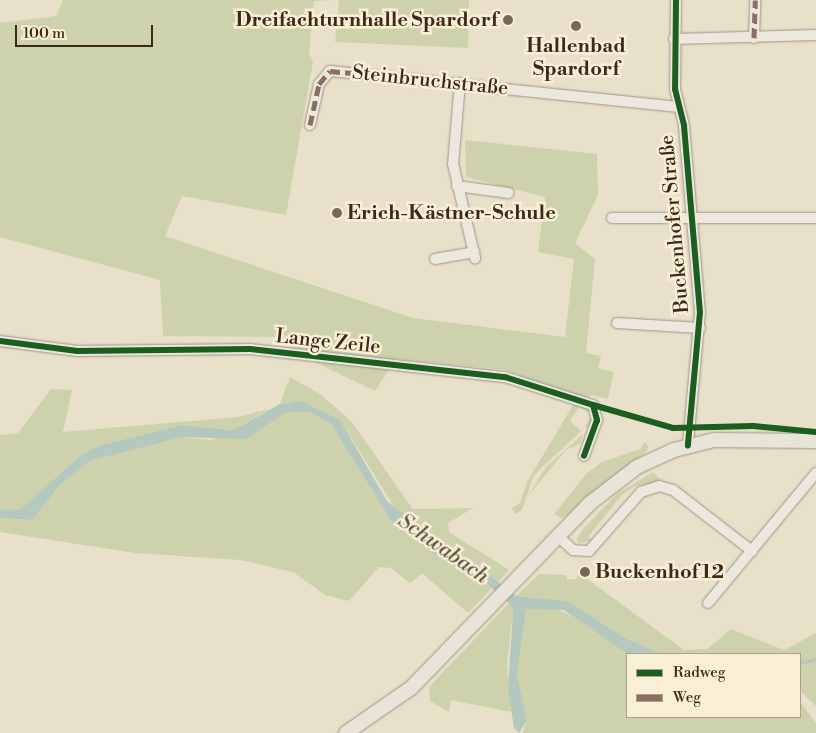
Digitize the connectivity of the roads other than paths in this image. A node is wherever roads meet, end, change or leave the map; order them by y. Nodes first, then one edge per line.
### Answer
1 (676, 0) edge
2 (754, 0) edge
3 (816, 35) edge
4 (754, 38) junction
5 (674, 39) junction
6 (460, 83) junction
7 (679, 107) junction
8 (310, 124) dead end
9 (456, 186) junction
10 (509, 193) dead end
11 (612, 218) dead end
12 (692, 218) junction
13 (816, 218) edge
14 (435, 259) dead end
15 (617, 323) dead end
16 (700, 328) junction
17 (0, 341) edge
18 (816, 441) edge
19 (688, 445) junction
20 (584, 456) dead end
21 (816, 473) edge
22 (558, 536) junction
23 (752, 551) junction
24 (708, 603) dead end
25 (346, 733) edge

1 - 5 street, Buckenhofer Straße
2 - 4 street
3 - 4 street
4 - 5 street
5 - 7 street, Buckenhofer Straße
6 - 7 street, Steinbruchstraße
6 - 8 street, Steinbruchstraße
6 - 9 street
7 - 12 street, Buckenhofer Straße
9 - 10 street
9 - 14 street
11 - 12 street
12 - 13 street
12 - 16 street, Buckenhofer Straße
15 - 16 street
16 - 19 street, Buckenhofer Straße
17 - 20 street, Lange Zeile
18 - 19 main road
19 - 22 main road
21 - 23 street
22 - 23 street
22 - 25 main road
23 - 24 street

